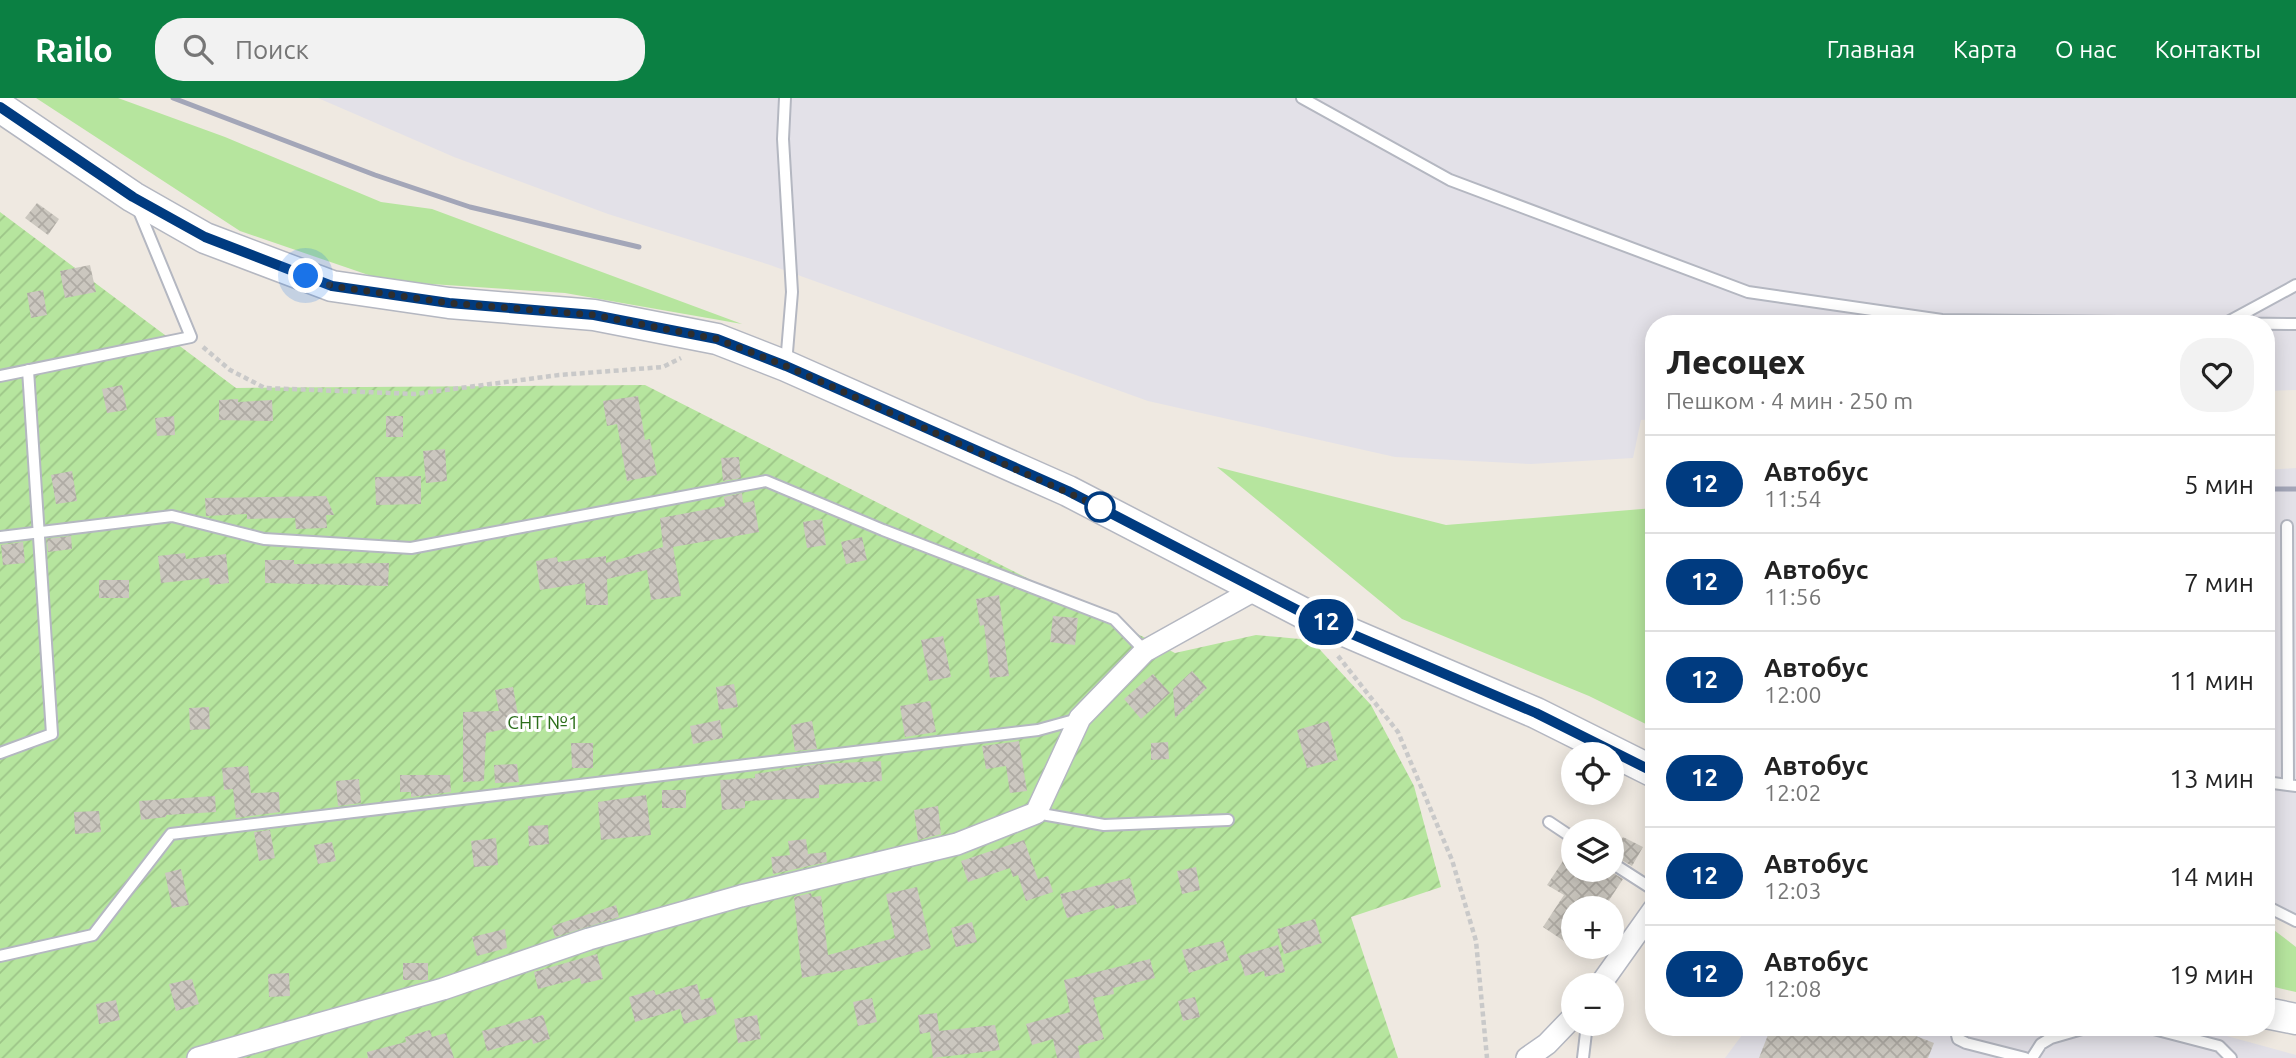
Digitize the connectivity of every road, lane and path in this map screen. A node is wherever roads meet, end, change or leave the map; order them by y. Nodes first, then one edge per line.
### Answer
1 (785, 98) edge
2 (1302, 98) edge
3 (0, 107) edge
4 (133, 197) junction
5 (2296, 285) edge
6 (1907, 315) edge
7 (2242, 315) edge
8 (2275, 324) edge
9 (2296, 324) edge
10 (191, 337) junction
11 (717, 339) junction
12 (786, 366) junction
13 (28, 370) junction
14 (0, 376) edge
15 (2287, 526) dead end
16 (37, 531) junction
17 (0, 537) edge
18 (1258, 589) junction
19 (2292, 616) edge
20 (1330, 646) dead end
21 (1145, 651) junction
22 (1080, 719) junction
23 (0, 753) edge
24 (1645, 768) edge
25 (2292, 785) edge
26 (1036, 813) junction
27 (1228, 820) dead end
28 (1549, 822) dead end
29 (1561, 830) edge
30 (1624, 871) edge
31 (1645, 884) edge
32 (2275, 910) edge
33 (2296, 921) edge
34 (1645, 922) edge
35 (0, 956) edge
36 (1609, 973) edge
37 (2275, 1015) edge
38 (2296, 1019) edge
39 (1561, 1029) edge
40 (1586, 1036) edge
41 (1957, 1036) edge
42 (2058, 1036) edge
43 (2181, 1036) edge
44 (1994, 1054) edge
45 (198, 1058) edge
46 (1487, 1058) edge
47 (1527, 1058) edge
48 (1583, 1058) edge
49 (2025, 1058) edge
50 (2032, 1058) edge
51 (2231, 1058) edge

1 - 12 lane
2 - 6 lane
3 - 4 street
4 - 10 lane
4 - 11 street
5 - 7 lane
8 - 9 lane
10 - 11 path
10 - 13 lane
11 - 12 street
12 - 18 street
13 - 14 lane
13 - 16 lane
15 - 19 lane
16 - 17 lane
16 - 21 lane
16 - 23 lane
18 - 21 street
18 - 24 street
19 - 25 lane
20 - 46 path
21 - 22 street
22 - 26 street
22 - 35 lane
26 - 27 lane
26 - 45 street
28 - 29 lane
30 - 31 lane
32 - 33 lane
34 - 36 street
37 - 38 street
39 - 47 street
40 - 48 lane
41 - 44 lane
42 - 50 lane
43 - 51 lane
44 - 49 lane

